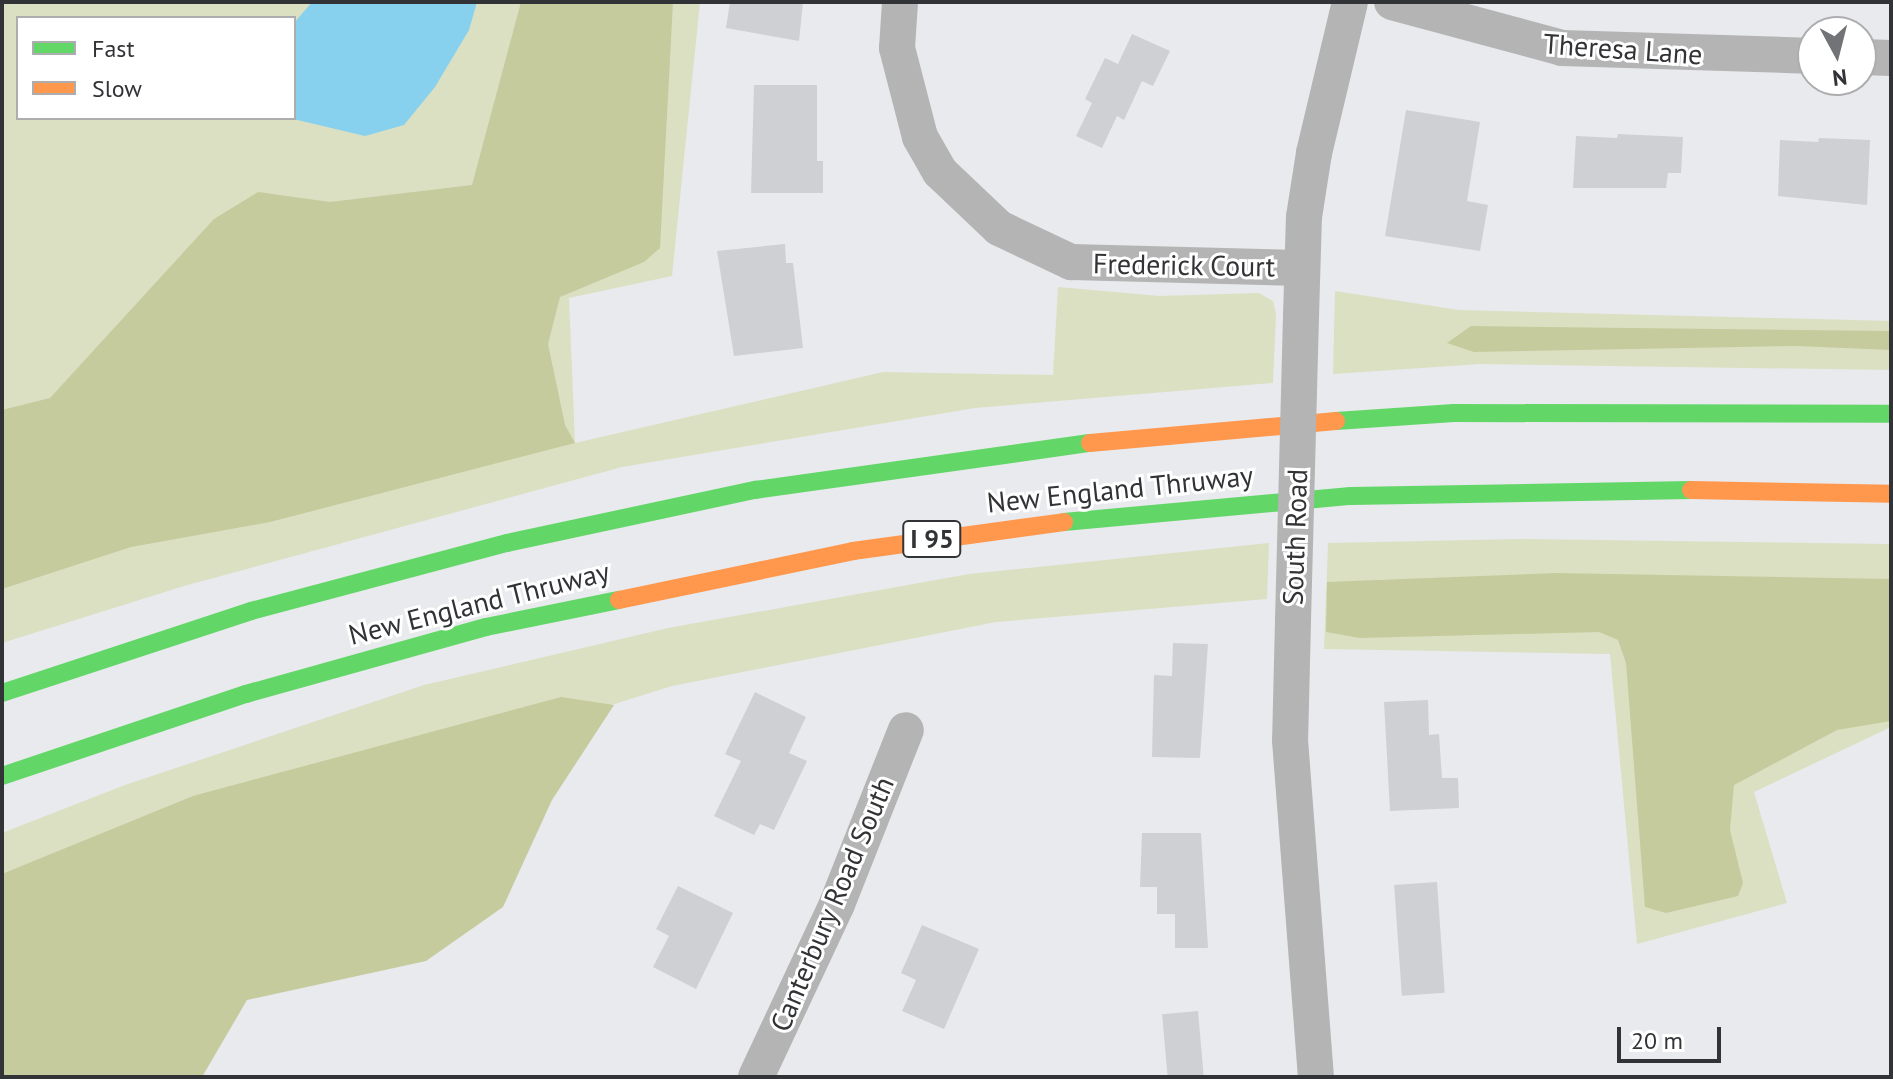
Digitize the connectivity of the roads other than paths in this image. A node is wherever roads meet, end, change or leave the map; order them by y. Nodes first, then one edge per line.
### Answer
1 (900, 2) edge
2 (1350, 2) edge
3 (1392, 2) edge
4 (1797, 55) edge
5 (1301, 268) junction
6 (1891, 414) edge
7 (1891, 494) edge
8 (2, 693) edge
9 (906, 730) dead end
10 (2, 776) edge
11 (756, 1077) edge
12 (1316, 1077) edge

1 - 5 street, Frederick Court
2 - 5 street, South Road
3 - 4 street, Theresa Lane
5 - 12 street, South Road, bridge
6 - 8 highway, New England Thruway
7 - 10 highway, New England Thruway / I 95
9 - 11 street, Canterbury Road South

